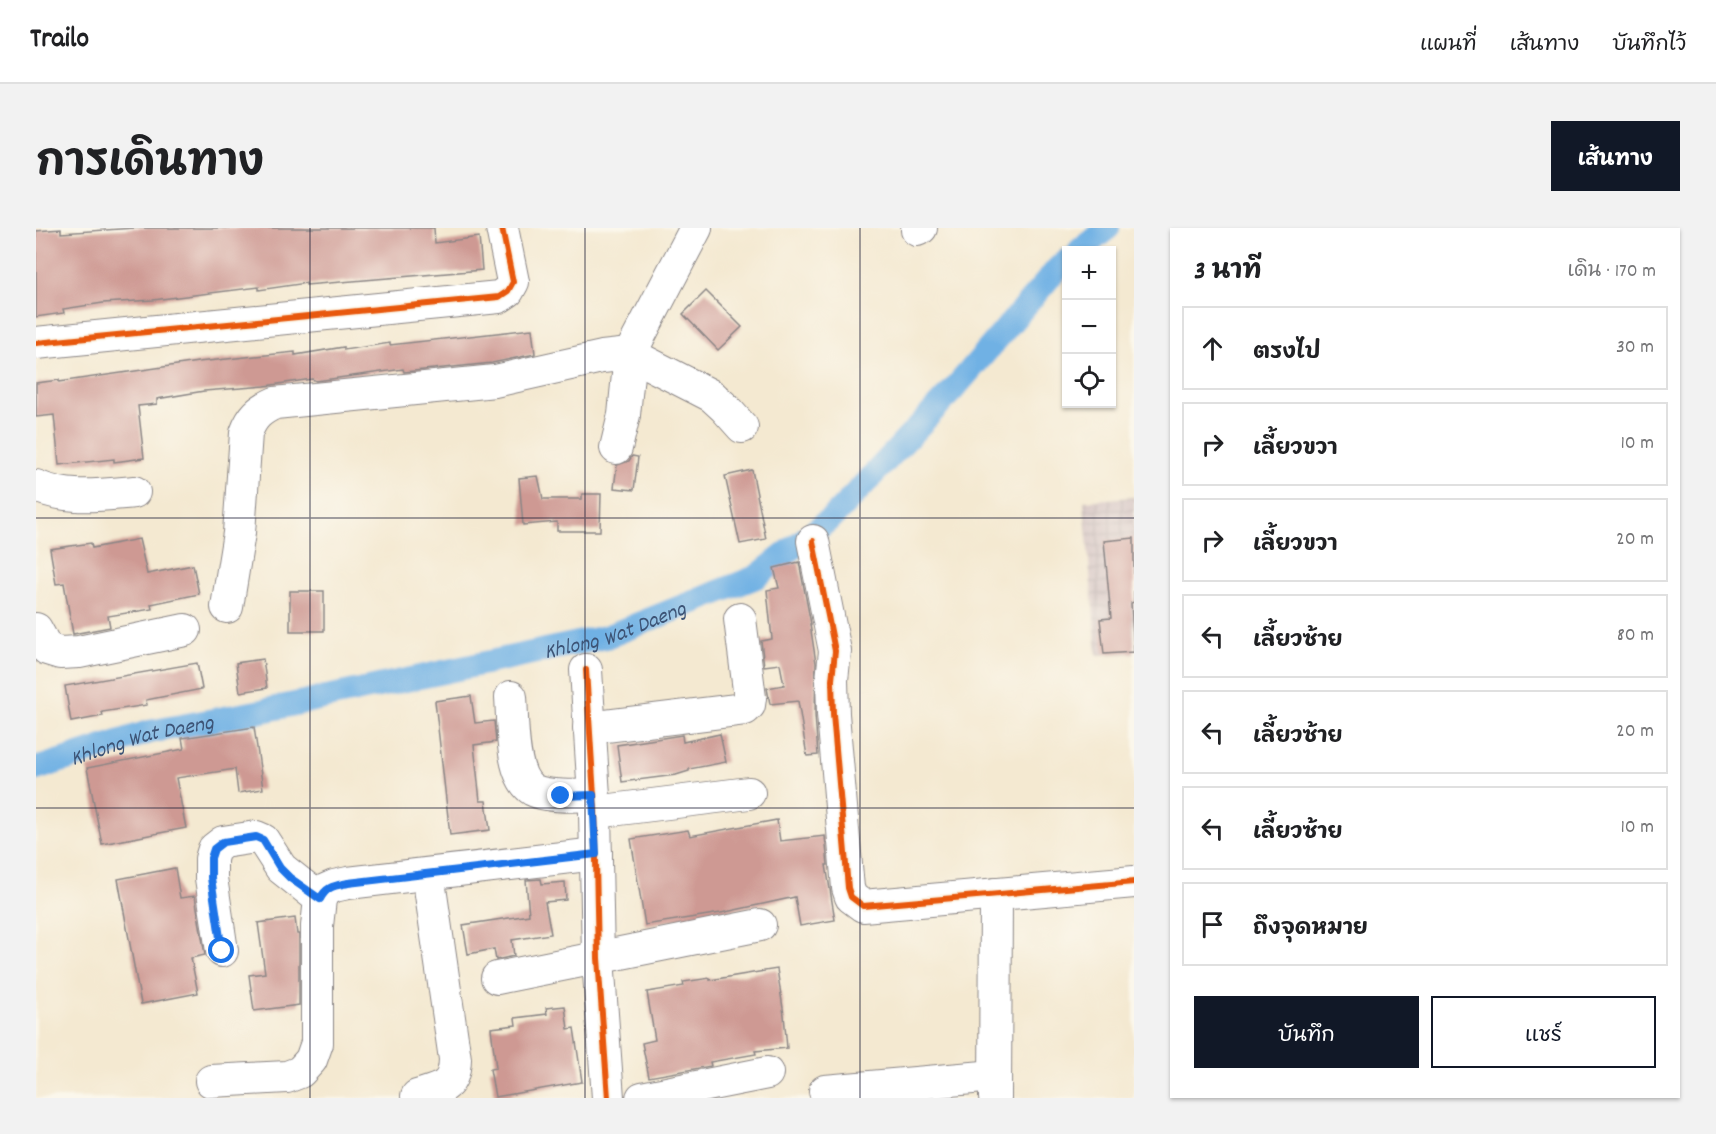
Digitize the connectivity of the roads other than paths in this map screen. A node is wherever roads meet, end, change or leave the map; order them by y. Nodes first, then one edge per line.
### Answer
1 (501, 228) edge
2 (696, 228) edge
3 (36, 342) edge
4 (630, 354) junction
5 (742, 427) dead end
6 (616, 448) dead end
7 (36, 486) edge
8 (134, 492) dead end
9 (813, 541) dead end
10 (227, 607) dead end
11 (741, 619) dead end
12 (36, 629) edge
13 (185, 630) dead end
14 (586, 670) dead end
15 (511, 697) dead end
16 (589, 728) junction
17 (749, 793) dead end
18 (594, 804) junction
19 (596, 854) junction
20 (428, 874) junction
21 (1134, 882) edge
22 (996, 894) junction
23 (320, 899) junction
24 (760, 925) dead end
25 (222, 951) dead end
26 (598, 958) junction
27 (497, 978) dead end
28 (767, 1073) dead end
29 (211, 1081) dead end
30 (995, 1087) edge
31 (825, 1091) dead end
32 (417, 1096) dead end
33 (608, 1098) edge
34 (642, 1098) edge

1 - 3 street
2 - 4 street
4 - 5 street
4 - 6 street
4 - 10 street
7 - 8 street
9 - 22 street
11 - 16 street
12 - 13 street
14 - 16 street
15 - 18 street
16 - 18 street
17 - 18 street
18 - 19 street
19 - 20 street
19 - 26 street
20 - 23 street
20 - 32 street
21 - 22 street
22 - 30 street
23 - 25 street
23 - 29 street
24 - 26 street
26 - 27 street
26 - 33 street
28 - 34 street
30 - 31 street

